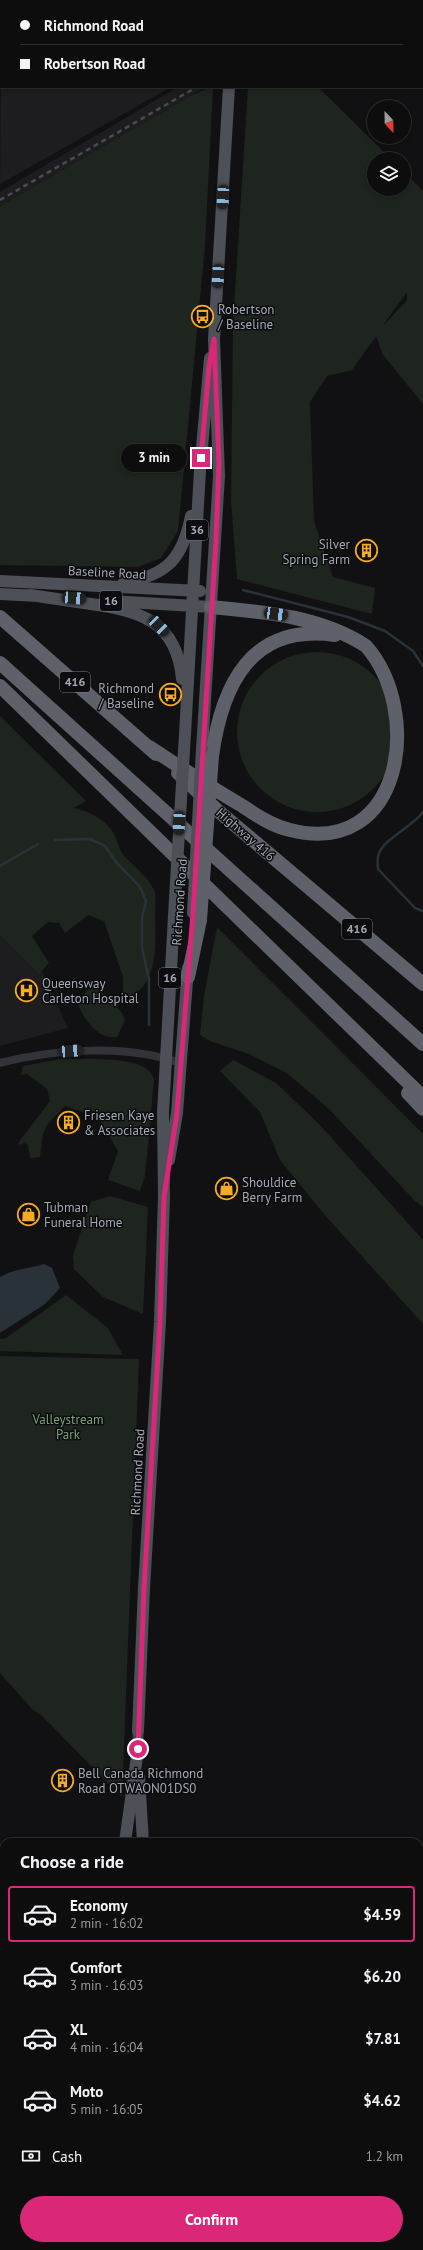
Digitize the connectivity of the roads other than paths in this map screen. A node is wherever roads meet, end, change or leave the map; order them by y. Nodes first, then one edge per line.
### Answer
1 (229, 88) edge
2 (214, 339) junction
3 (200, 470) junction
4 (4, 581) edge
5 (93, 585) junction
6 (193, 591) junction
7 (212, 592) junction
8 (0, 594) edge
9 (30, 595) junction
10 (192, 606) junction
11 (211, 607) junction
12 (0, 617) edge
13 (353, 639) junction
14 (0, 663) edge
15 (400, 678) dead end
16 (0, 686) edge
17 (186, 718) junction
18 (149, 747) junction
19 (207, 753) junction
20 (399, 791) dead end
21 (188, 977) joint
22 (423, 984) edge
23 (327, 1006) junction
24 (423, 1044) edge
25 (165, 1058) junction
26 (0, 1063) edge
27 (180, 1063) junction
28 (423, 1097) edge
29 (423, 1109) edge
30 (164, 1197) junction
31 (138, 1731) joint
32 (138, 1749) junction
33 (126, 1838) edge
34 (143, 1838) edge

1 - 2 main road, 36
2 - 3 main road, 36
2 - 7 main road, 36
3 - 5 main road
3 - 6 main road, 36
4 - 5 main road, Baseline Road / 16
5 - 6 main road, Baseline Road / 16
6 - 7 main road, Baseline Road / 16
6 - 10 main road, 36
7 - 11 main road
8 - 9 main road, 16
9 - 10 main road, 16
9 - 17 main road
10 - 11 main road, 16
10 - 17 main road, Richmond Road / 16
11 - 13 highway
11 - 19 main road
12 - 18 highway, Highway 416 / 416
13 - 15 highway
13 - 19 highway
14 - 24 highway
16 - 23 highway
17 - 25 main road, Richmond Road / 16, bridge
18 - 20 highway
18 - 22 highway, Highway 416 / 416
19 - 21 highway, bridge
21 - 27 main road, Richmond Road / 16
23 - 28 highway
23 - 29 highway
25 - 26 street
25 - 27 street
25 - 30 main road, Richmond Road / 16
27 - 30 main road, Richmond Road / 16
30 - 31 main road, Richmond Road / 16
31 - 32 main road, Richmond Road / 16
32 - 33 main road, Richmond Road / 16
32 - 34 main road, Richmond Road / 16

